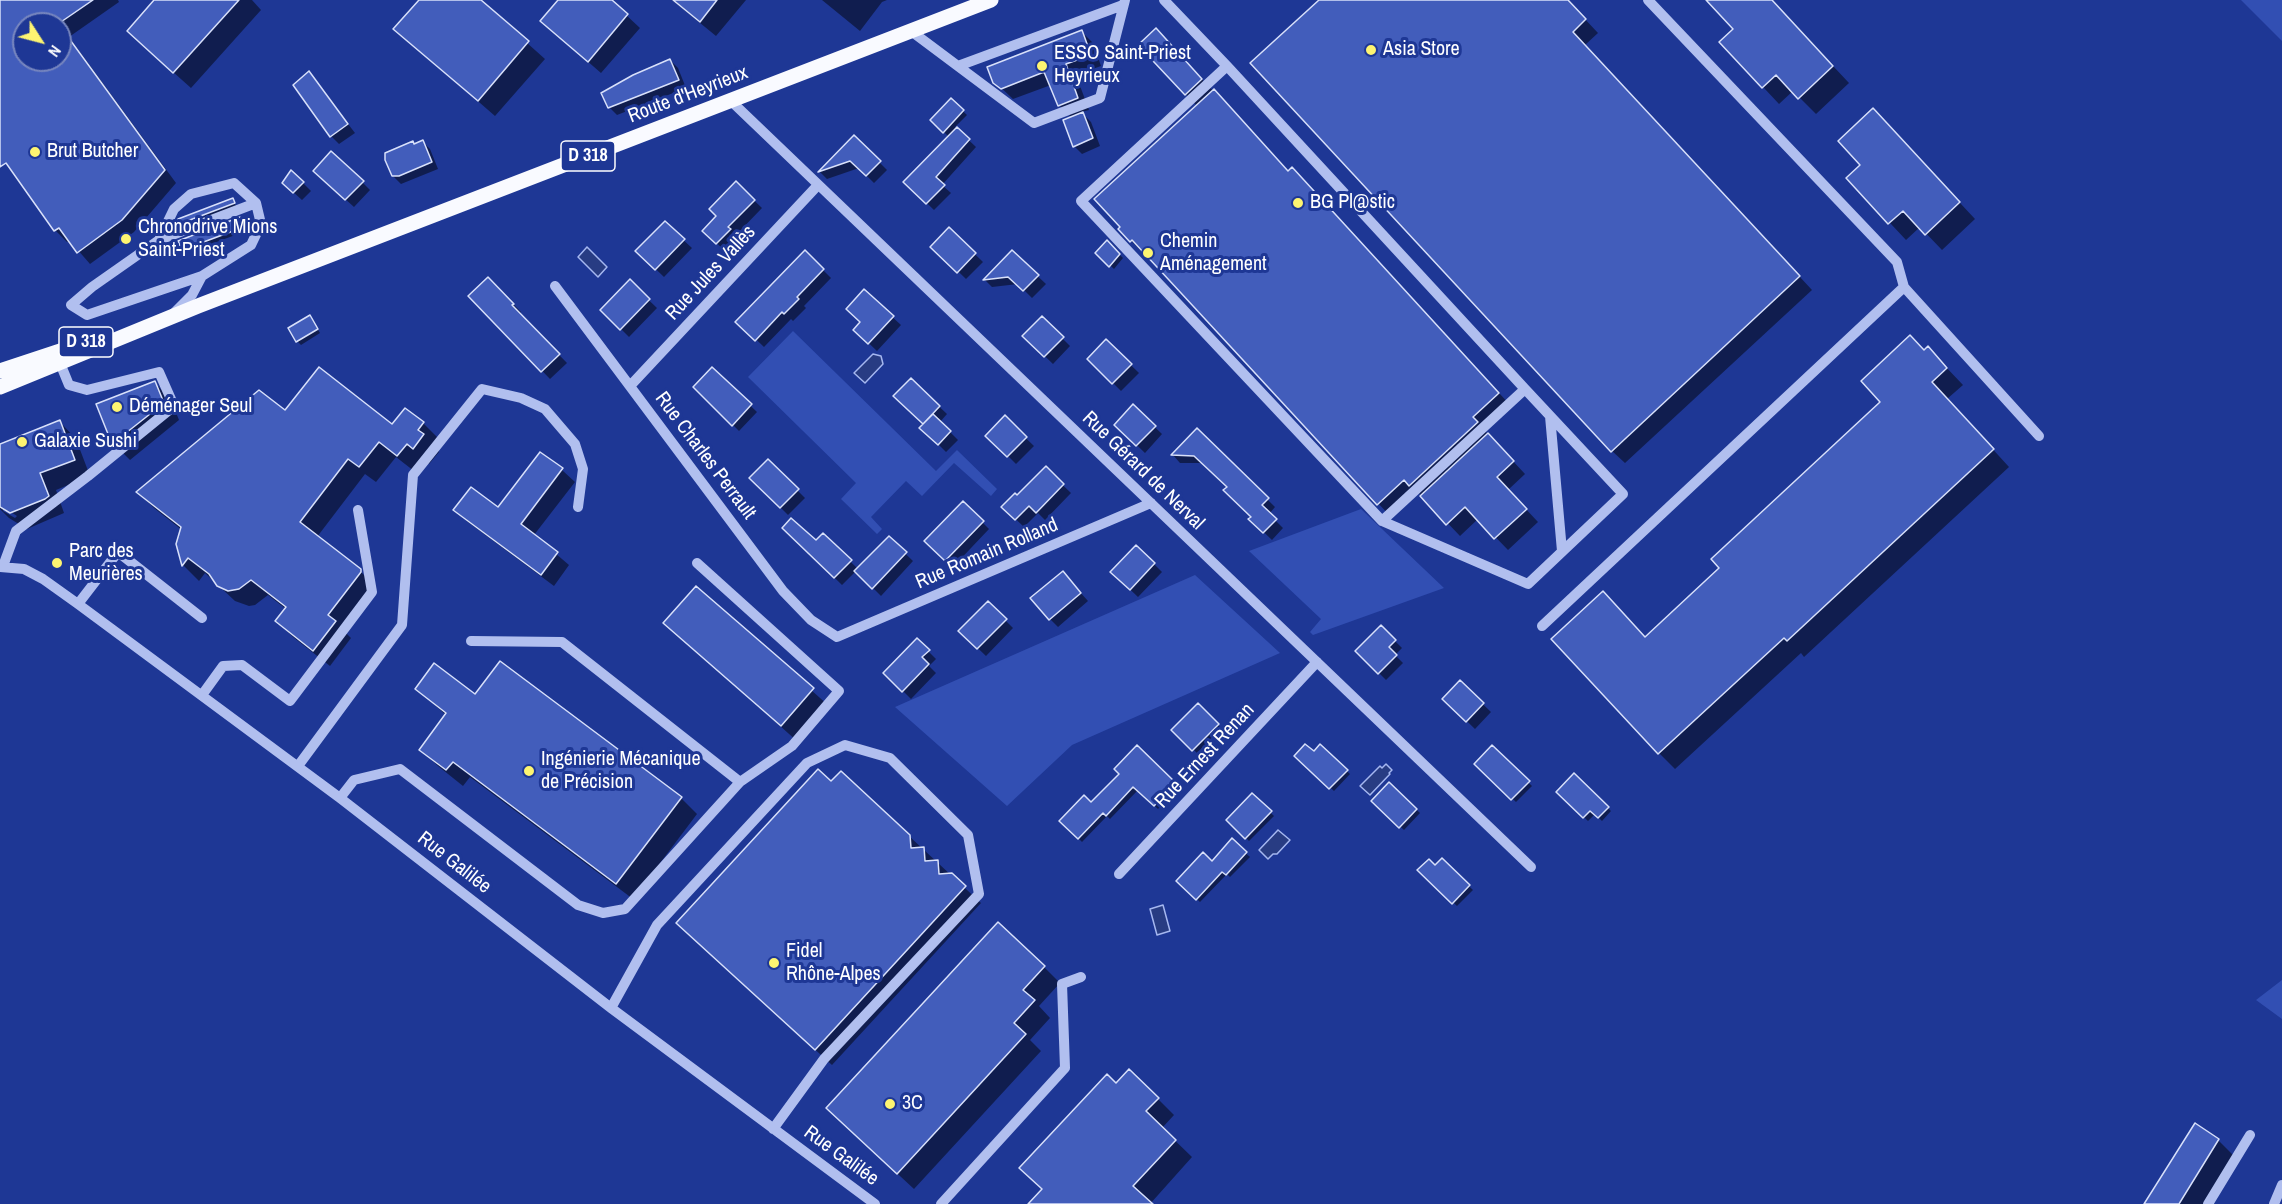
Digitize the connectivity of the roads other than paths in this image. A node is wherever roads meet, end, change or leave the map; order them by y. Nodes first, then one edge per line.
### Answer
1 (991, 0) edge
2 (1164, 0) edge
3 (1648, 0) edge
4 (1124, 2) edge
5 (911, 31) junction
6 (958, 66) junction
7 (1227, 66) junction
8 (731, 101) junction
9 (818, 185) junction
10 (256, 203) junction
11 (159, 240) junction
12 (202, 276) junction
13 (555, 286) dead end
14 (1904, 287) junction
15 (198, 306) junction
16 (172, 314) junction
17 (60, 363) junction
18 (0, 371) edge
19 (630, 386) junction
20 (0, 387) edge
21 (1526, 389) junction
22 (1550, 416) junction
23 (2039, 436) dead end
24 (1151, 503) junction
25 (578, 507) dead end
26 (358, 510) dead end
27 (1382, 521) junction
28 (1562, 551) junction
29 (697, 563) dead end
30 (1, 567) edge
31 (78, 604) junction
32 (202, 618) dead end
33 (1542, 626) dead end
34 (837, 637) joint
35 (471, 641) dead end
36 (1317, 662) junction
37 (201, 695) junction
38 (298, 766) junction
39 (740, 782) junction
40 (340, 798) junction
41 (1531, 867) dead end
42 (1119, 874) dead end
43 (1081, 977) dead end
44 (611, 1008) junction
45 (773, 1129) junction
46 (2250, 1135) dead end
47 (875, 1204) edge
48 (941, 1204) edge
49 (2208, 1204) edge

1 - 5 main road, Route d'Heyrieux / D 318
2 - 7 street
3 - 14 street
4 - 6 street
4 - 6 street
5 - 6 street
5 - 8 main road, Route d'Heyrieux / D 318
7 - 21 street
7 - 27 street
8 - 9 street, Rue Gérard de Nerval
8 - 15 main road, Route d'Heyrieux / D 318
9 - 19 street, Rue Jules Vallès
9 - 24 street, Rue Gérard de Nerval
10 - 11 street
10 - 11 street
10 - 12 street
11 - 12 street
12 - 16 street
13 - 19 street, Rue Charles Perrault
14 - 23 street
14 - 33 street
15 - 16 main road, Route d'Heyrieux / D 318
15 - 17 main road, Route d'Heyrieux / D 318
16 - 18 main road, Route d'Heyrieux / D 318
17 - 20 main road, Route d'Heyrieux / D 318
17 - 30 street
19 - 34 street, Rue Charles Perrault
21 - 22 street
21 - 27 street
22 - 28 street
22 - 28 street
24 - 34 street, Rue Romain Rolland
24 - 36 street, Rue Gérard de Nerval
25 - 38 street
26 - 37 street
27 - 28 street
29 - 39 street
30 - 31 street, Rue Galilée
31 - 32 street
31 - 37 street, Rue Galilée
35 - 39 street
36 - 41 street, Rue Gérard de Nerval
36 - 42 street, Rue Ernest Renan
37 - 38 street, Rue Galilée
38 - 40 street, Rue Galilée
39 - 40 street
40 - 44 street, Rue Galilée
43 - 48 street
44 - 45 street, Rue Galilée
44 - 45 street
45 - 47 street, Rue Galilée
46 - 49 street

